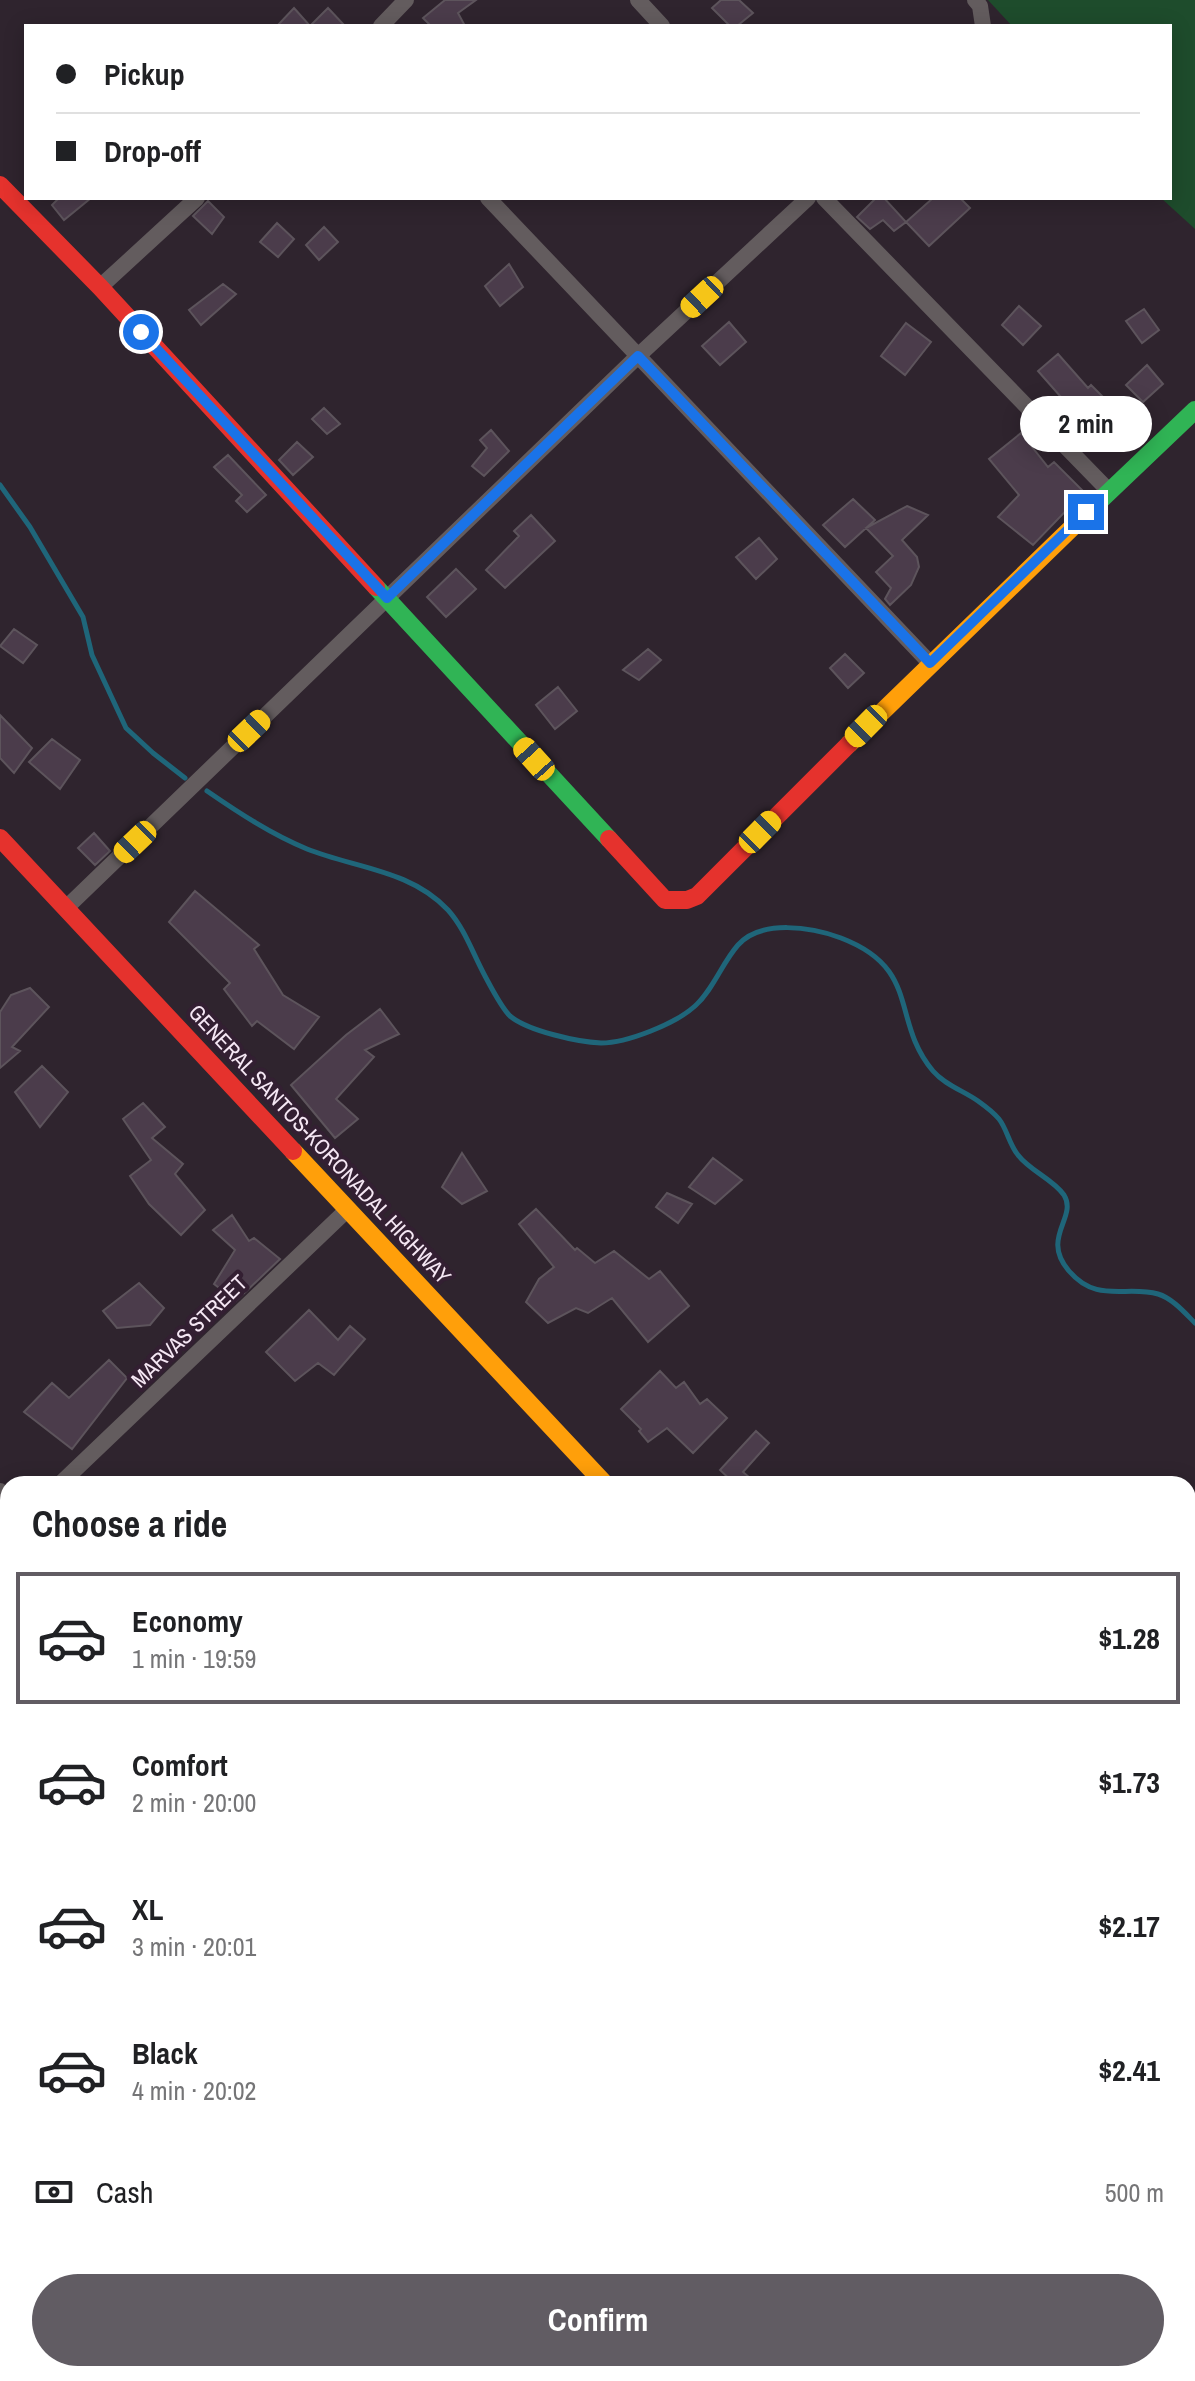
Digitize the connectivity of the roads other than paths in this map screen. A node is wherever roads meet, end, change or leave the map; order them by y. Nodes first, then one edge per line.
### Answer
1 (406, 0) edge
2 (638, 0) edge
3 (975, 0) edge
4 (383, 24) edge
5 (660, 24) edge
6 (983, 24) edge
7 (0, 185) edge
8 (195, 200) edge
9 (490, 200) edge
10 (806, 200) edge
11 (826, 200) edge
12 (100, 287) junction
13 (638, 356) junction
14 (1195, 410) edge
15 (1108, 490) junction
16 (387, 598) junction
17 (930, 663) junction
18 (0, 838) edge
19 (66, 908) junction
20 (348, 1209) junction
21 (68, 1476) edge
22 (598, 1476) edge

1 - 4 street
2 - 5 street
3 - 6 street
7 - 12 main road
8 - 12 street
9 - 13 street
10 - 13 street
11 - 15 street
12 - 16 main road
13 - 16 street
13 - 17 street
14 - 15 main road
15 - 17 main road
16 - 17 main road
16 - 19 street
18 - 19 main road, GENERAL SANTOS-KORONADAL HIGHWAY
19 - 20 main road, GENERAL SANTOS-KORONADAL HIGHWAY
20 - 21 street, MARVAS STREET
20 - 22 main road, GENERAL SANTOS-KORONADAL HIGHWAY

